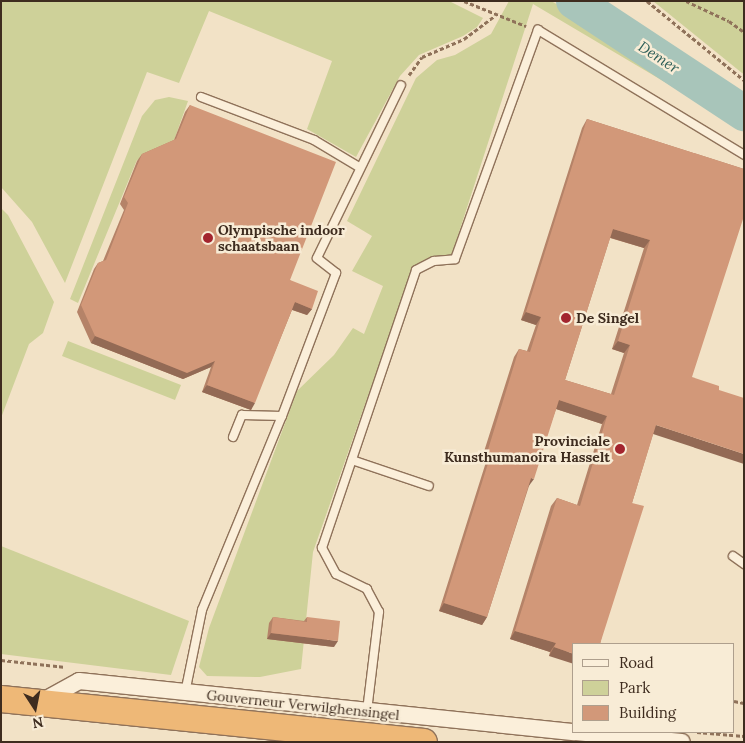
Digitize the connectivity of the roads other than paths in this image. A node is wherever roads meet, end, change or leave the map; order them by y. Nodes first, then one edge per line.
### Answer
1 (401, 85) road end
2 (201, 97) dead end
3 (744, 155) edge
4 (359, 167) junction
5 (282, 416) junction
6 (233, 437) dead end
7 (352, 460) junction
8 (430, 486) dead end
9 (733, 556) dead end
10 (744, 564) edge
11 (185, 693) junction
12 (1, 699) edge
13 (38, 703) junction
14 (367, 712) junction
15 (572, 732) edge
16 (586, 733) edge
17 (424, 742) edge
18 (682, 742) edge

1 - 4 lane
2 - 4 lane
3 - 7 lane
4 - 5 lane
5 - 6 lane
5 - 11 lane
7 - 8 lane
7 - 14 lane
9 - 10 lane
11 - 13 street, Gouverneur Verwilghensingel
11 - 14 street, Gouverneur Verwilghensingel
12 - 13 highway, Gouverneur Verwilghensingel
13 - 17 highway, Gouverneur Verwilghensingel
14 - 15 street, Gouverneur Verwilghensingel
16 - 18 street, Gouverneur Verwilghensingel

